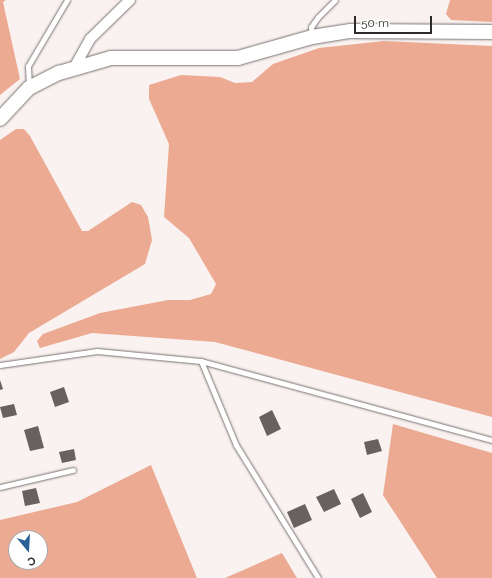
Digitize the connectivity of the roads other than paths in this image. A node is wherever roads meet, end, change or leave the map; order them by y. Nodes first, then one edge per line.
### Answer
1 (67, 0) edge
2 (130, 0) edge
3 (335, 0) edge
4 (492, 32) edge
5 (312, 37) junction
6 (74, 68) junction
7 (29, 88) junction
8 (0, 119) edge
9 (201, 361) junction
10 (0, 365) edge
11 (492, 440) edge
12 (73, 470) dead end
13 (0, 486) edge
14 (318, 578) edge

1 - 7 lane
2 - 6 street
3 - 5 lane
4 - 5 main road
5 - 6 main road
6 - 7 main road
7 - 8 main road
9 - 10 lane
9 - 11 lane
9 - 14 lane
12 - 13 lane

